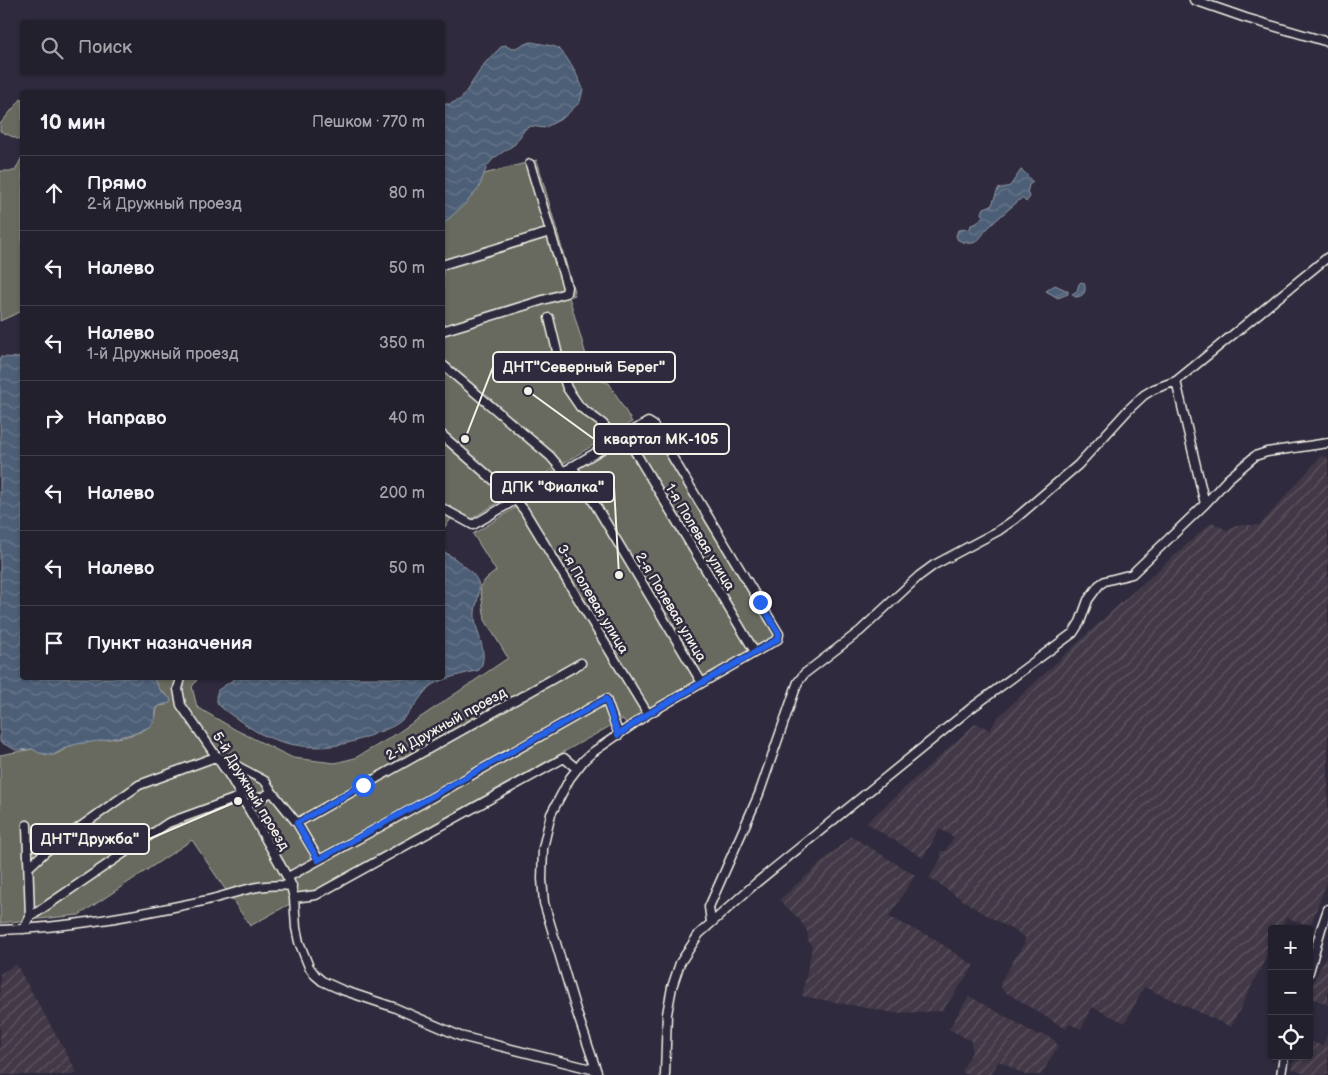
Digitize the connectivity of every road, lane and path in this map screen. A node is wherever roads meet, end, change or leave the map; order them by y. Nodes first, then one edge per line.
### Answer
1 (1194, 0) edge
2 (1328, 42) edge
3 (530, 164) dead end
4 (550, 232) junction
5 (1328, 257) edge
6 (445, 264) edge
7 (550, 318) dead end
8 (445, 330) edge
9 (445, 367) edge
10 (1176, 381) junction
11 (625, 435) junction
12 (445, 437) edge
13 (616, 440) junction
14 (1328, 443) edge
15 (572, 466) junction
16 (563, 472) junction
17 (515, 499) junction
18 (1205, 504) junction
19 (445, 510) edge
20 (755, 652) junction
21 (581, 663) dead end
22 (180, 680) edge
23 (702, 683) junction
24 (648, 714) junction
25 (618, 735) junction
26 (218, 756) junction
27 (576, 768) junction
28 (272, 792) junction
29 (242, 796) junction
30 (246, 805) junction
31 (297, 823) junction
32 (27, 825) dead end
33 (318, 860) junction
34 (28, 867) junction
35 (288, 876) junction
36 (292, 886) junction
37 (294, 898) junction
38 (1328, 910) edge
39 (30, 917) junction
40 (711, 922) junction
41 (24, 929) junction
42 (0, 930) edge
43 (1310, 970) edge
44 (1283, 1060) edge
45 (597, 1072) edge
46 (665, 1075) edge
47 (1281, 1075) edge

1 - 2 street
3 - 4 street
4 - 6 street
4 - 8 street
5 - 10 street
7 - 13 street
9 - 16 street
10 - 18 street
10 - 40 street
11 - 13 street
11 - 20 street, 1-я Полевая улица
11 - 20 street
12 - 17 street, 3-я Полевая улица
13 - 15 street
14 - 18 street
15 - 16 street
15 - 23 street, 2-я Полевая улица
16 - 17 street
17 - 19 street
17 - 24 street, 3-я Полевая улица
18 - 40 street
20 - 23 street
21 - 31 street, 2-й Дружный проезд
22 - 26 street, 5-й Дружный проезд
23 - 24 street
24 - 25 street
25 - 27 street
25 - 33 street
26 - 28 street
26 - 29 street, 5-й Дружный проезд
26 - 34 street
27 - 37 street
27 - 45 street
28 - 30 street
28 - 31 street
29 - 30 street, 5-й Дружный проезд
29 - 39 street
30 - 35 street, 5-й Дружный проезд
31 - 33 street
32 - 34 street
33 - 35 street
34 - 39 street
35 - 36 street, 5-й Дружный проезд
36 - 37 street, 5-й Дружный проезд
36 - 41 street
37 - 45 street, 5-й Дружный проезд
38 - 43 street
39 - 41 street
40 - 46 street
41 - 42 street
44 - 47 street

